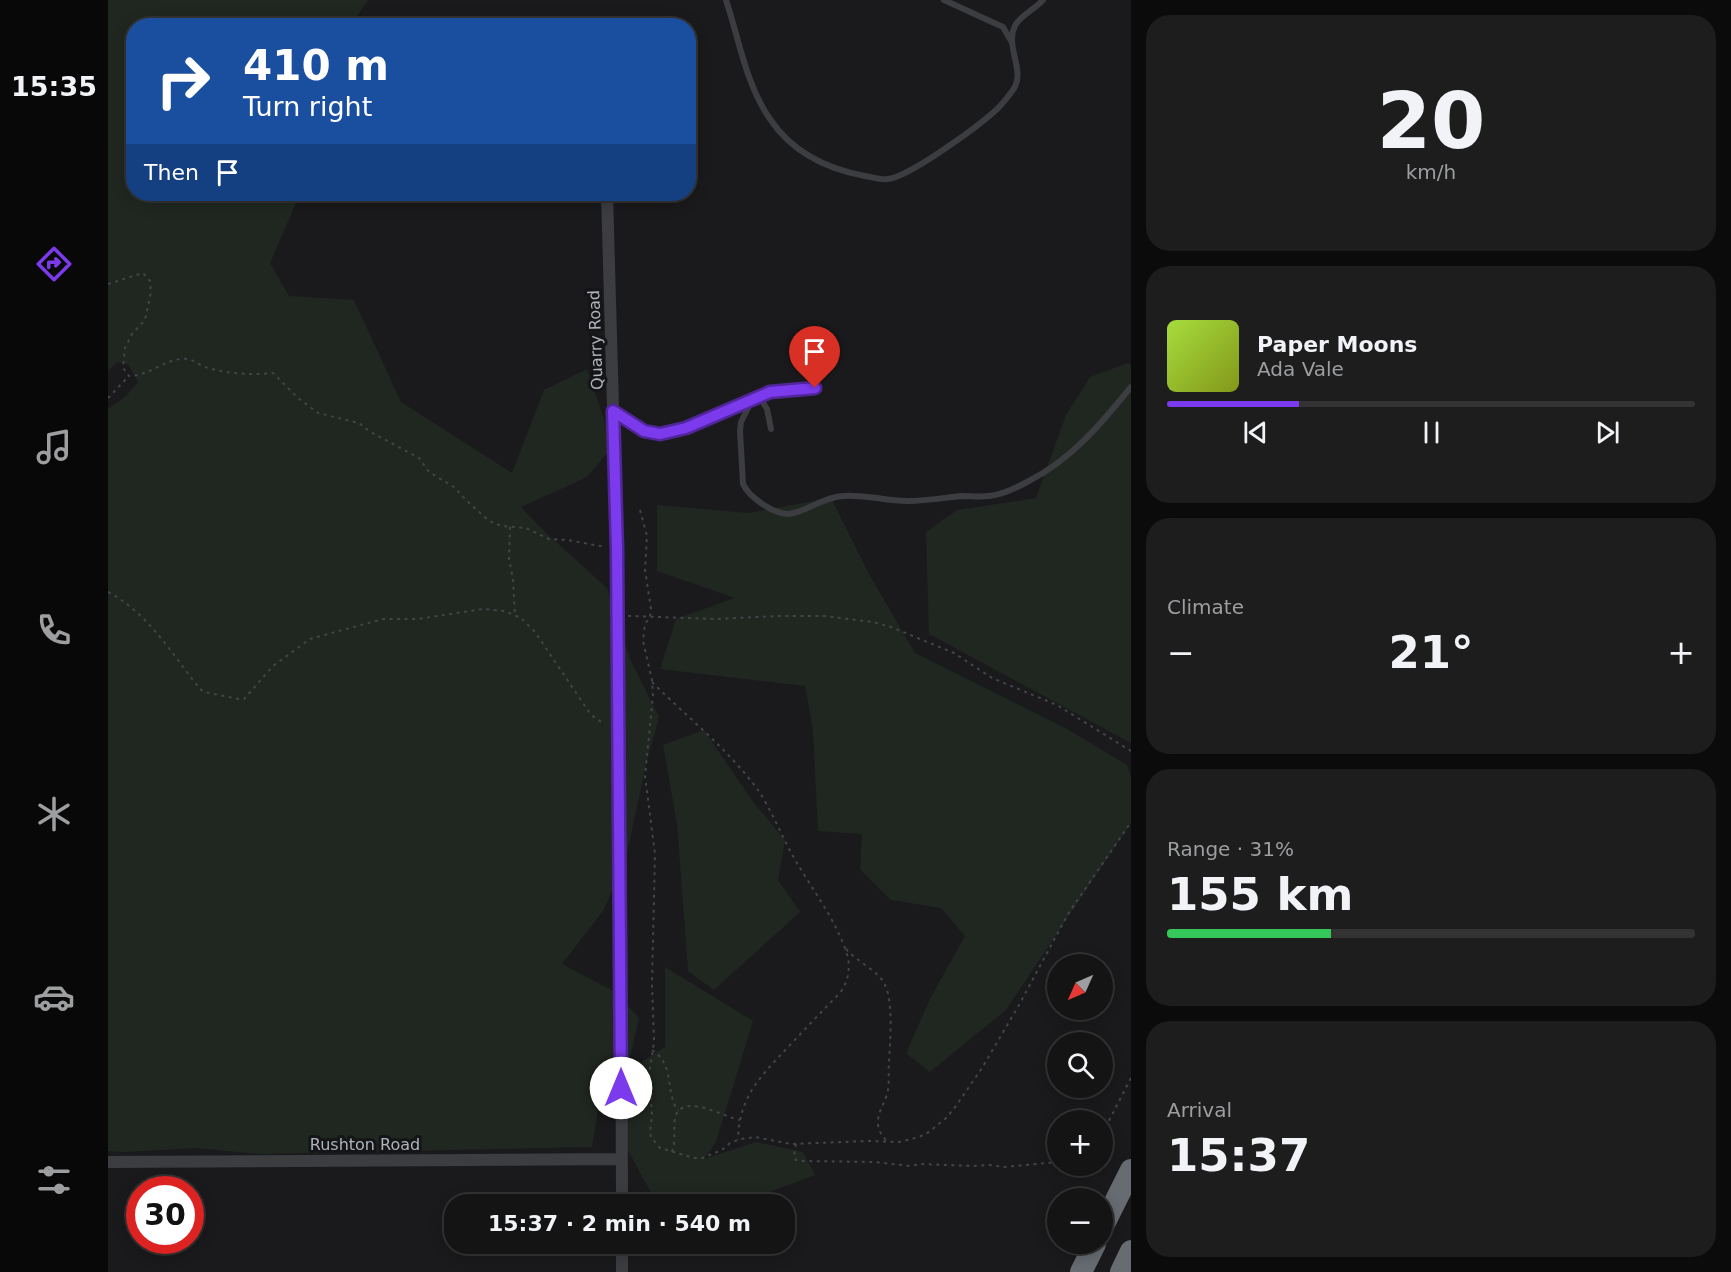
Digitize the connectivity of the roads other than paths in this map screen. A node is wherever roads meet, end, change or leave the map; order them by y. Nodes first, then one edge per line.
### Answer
1 (726, 0) edge
2 (944, 0) edge
3 (1043, 0) edge
4 (1012, 42) junction
5 (607, 201) edge
6 (1131, 387) edge
7 (815, 388) dead end
8 (759, 396) junction
9 (752, 400) junction
10 (613, 411) junction
11 (771, 429) dead end
12 (621, 1159) junction
13 (108, 1162) edge
14 (1131, 1170) edge
15 (622, 1194) edge
16 (1113, 1206) edge
17 (1131, 1251) edge
18 (622, 1254) edge
19 (1090, 1254) edge
20 (622, 1272) edge
21 (1081, 1272) edge
22 (1121, 1272) edge

1 - 4 lane
2 - 4 lane
3 - 4 lane
5 - 10 street, Quarry Road
6 - 9 lane
7 - 8 lane
8 - 9 lane
8 - 11 lane
9 - 10 lane
10 - 12 street, Quarry Road
12 - 13 street, Rushton Road
12 - 15 street, Quarry Road
14 - 16 highway
17 - 22 highway
18 - 20 street
19 - 21 highway

